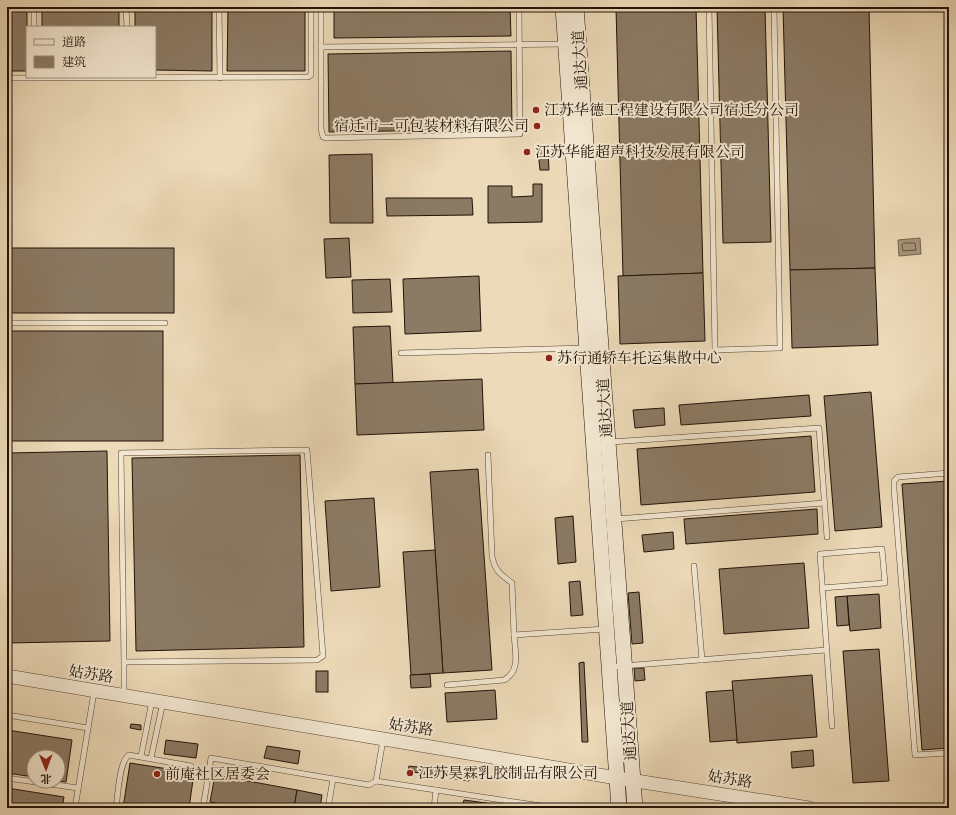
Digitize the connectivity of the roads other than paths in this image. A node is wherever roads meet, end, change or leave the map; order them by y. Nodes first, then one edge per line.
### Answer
1 (34, 7) edge
2 (126, 7) edge
3 (219, 7) edge
4 (311, 7) edge
5 (321, 7) edge
6 (519, 7) edge
7 (563, 7) edge
8 (576, 7) edge
9 (709, 7) edge
10 (774, 7) edge
11 (34, 26) edge
12 (126, 26) edge
13 (565, 44) junction
14 (520, 45) junction
15 (321, 47) junction
16 (26, 77) edge
17 (7, 78) edge
18 (127, 78) edge
19 (220, 78) junction
20 (7, 323) edge
21 (165, 323) dead end
22 (594, 348) junction
23 (401, 353) dead end
24 (601, 443) junction
25 (488, 455) dead end
26 (949, 473) edge
27 (824, 503) junction
28 (606, 519) junction
29 (827, 537) dead end
30 (694, 566) dead end
31 (822, 588) junction
32 (614, 629) junction
33 (514, 635) junction
34 (826, 650) junction
35 (702, 660) junction
36 (124, 662) junction
37 (624, 666) junction
38 (609, 667) junction
39 (7, 676) edge
40 (447, 685) dead end
41 (94, 691) junction
42 (124, 696) junction
43 (158, 701) junction
44 (7, 715) edge
45 (832, 726) dead end
46 (88, 728) junction
47 (383, 739) junction
48 (949, 753) edge
49 (141, 756) junction
50 (151, 758) junction
51 (190, 766) dead end
52 (7, 778) edge
53 (617, 778) junction
54 (333, 779) junction
55 (633, 780) junction
56 (376, 781) junction
57 (78, 788) junction
58 (436, 790) junction
59 (75, 808) edge
60 (116, 808) edge
61 (203, 808) edge
62 (328, 808) edge
63 (434, 808) edge
64 (556, 808) edge
65 (619, 808) edge
66 (635, 808) edge
67 (809, 808) edge

1 - 11 lane
2 - 12 lane
3 - 19 lane
4 - 19 lane
5 - 15 lane
6 - 14 lane
7 - 13 main road, 通达大道
8 - 22 main road, 通达大道
9 - 10 lane
13 - 14 lane
13 - 22 main road, 通达大道
14 - 15 lane
14 - 15 lane
16 - 17 lane
18 - 19 lane
20 - 21 lane
22 - 23 lane
22 - 24 main road, 通达大道
24 - 27 lane
24 - 28 main road, 通达大道
25 - 33 lane
26 - 48 lane
27 - 28 lane
27 - 29 lane
28 - 32 main road, 通达大道
30 - 35 lane
31 - 31 lane
31 - 34 lane
32 - 33 lane
32 - 37 main road, 通达大道
32 - 38 main road, 通达大道
33 - 40 lane
34 - 35 lane
34 - 45 lane
35 - 37 lane
36 - 36 lane
36 - 42 lane
37 - 38 lane
37 - 55 main road, 通达大道
38 - 53 main road, 通达大道
39 - 41 street, 姑苏路
41 - 42 street, 姑苏路
41 - 46 lane
42 - 43 street, 姑苏路
43 - 47 street, 姑苏路
43 - 49 lane
43 - 50 lane
44 - 46 lane
46 - 57 lane
47 - 53 street, 姑苏路
47 - 56 lane
49 - 50 lane
49 - 60 lane
50 - 51 lane
52 - 57 lane
53 - 55 street, 姑苏路
53 - 65 main road, 通达大道
54 - 56 lane
54 - 61 lane
54 - 62 lane
55 - 66 main road, 通达大道
55 - 67 street, 姑苏路
56 - 58 lane
57 - 59 lane
58 - 63 lane
58 - 64 lane

